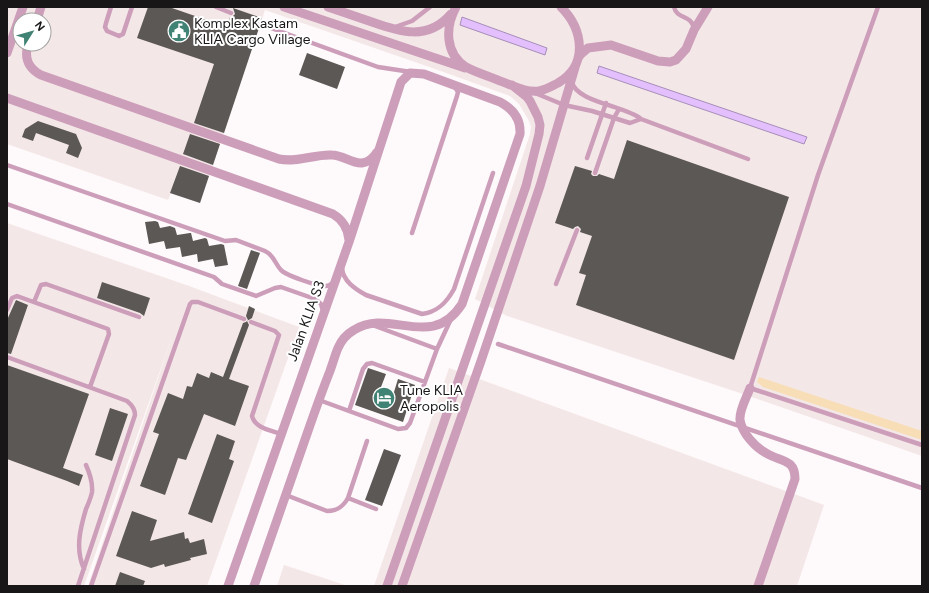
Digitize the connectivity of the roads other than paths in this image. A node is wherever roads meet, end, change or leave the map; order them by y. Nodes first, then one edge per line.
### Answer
1 (23, 7) edge
2 (111, 7) edge
3 (132, 7) edge
4 (216, 7) edge
5 (284, 7) edge
6 (328, 7) edge
7 (430, 7) edge
8 (561, 7) edge
9 (674, 7) edge
10 (708, 7) edge
11 (878, 7) edge
12 (455, 8) edge
13 (231, 13) dead end
14 (260, 24) dead end
15 (382, 25) junction
16 (694, 30) junction
17 (27, 52) edge
18 (7, 53) edge
19 (577, 61) junction
20 (475, 71) junction
21 (415, 72) junction
22 (571, 80) junction
23 (450, 84) junction
24 (512, 85) junction
25 (525, 89) junction
26 (7, 98) edge
27 (606, 103) junction
28 (564, 105) junction
29 (619, 109) junction
30 (602, 114) junction
31 (614, 118) junction
32 (641, 120) junction
33 (380, 147) junction
34 (587, 158) dead end
35 (748, 160) dead end
36 (7, 165) edge
37 (493, 173) dead end
38 (595, 173) dead end
39 (7, 204) edge
40 (577, 230) dead end
41 (412, 233) dead end
42 (349, 242) junction
43 (343, 258) junction
44 (336, 280) junction
45 (556, 284) dead end
46 (34, 302) junction
47 (7, 310) edge
48 (323, 315) junction
49 (139, 317) dead end
50 (452, 317) junction
51 (244, 319) dead end
52 (251, 322) dead end
53 (369, 324) junction
54 (498, 344) dead end
55 (437, 348) junction
56 (7, 357) edge
57 (425, 382) junction
58 (90, 387) junction
59 (750, 388) junction
60 (319, 400) junction
61 (349, 411) junction
62 (742, 426) junction
63 (281, 434) junction
64 (367, 441) dead end
65 (922, 446) edge
66 (86, 465) dead end
67 (922, 488) edge
68 (286, 495) junction
69 (348, 498) junction
70 (376, 509) dead end
71 (84, 569) junction
72 (78, 586) edge
73 (91, 586) edge
74 (228, 586) edge
75 (254, 586) edge
76 (387, 586) edge
77 (402, 586) edge
78 (758, 586) edge

1 - 18 street
2 - 3 lane
4 - 13 lane
5 - 20 street
6 - 15 street
7 - 15 lane
8 - 19 street
9 - 16 lane
10 - 16 street
11 - 59 lane
12 - 15 street
12 - 20 street
14 - 21 lane
16 - 19 street
17 - 33 street
19 - 22 street
19 - 25 street
20 - 24 street
21 - 23 street
21 - 33 street, Jalan KLIA S3
22 - 27 lane
22 - 28 street
23 - 41 lane
23 - 50 street
24 - 25 street
24 - 76 street
25 - 28 lane
26 - 42 street
27 - 29 lane
27 - 30 lane
28 - 30 lane
28 - 77 street
29 - 31 lane
29 - 32 lane
30 - 31 lane
30 - 34 lane
31 - 32 lane
31 - 38 lane
32 - 35 lane
33 - 42 street, Jalan KLIA S3
36 - 44 lane
37 - 43 lane
39 - 48 lane
40 - 45 lane
42 - 43 street, Jalan KLIA S3
43 - 44 street, Jalan KLIA S3
44 - 48 street, Jalan KLIA S3
46 - 47 lane
46 - 49 lane
46 - 58 lane
48 - 63 street, Jalan KLIA S3
50 - 53 street
50 - 55 lane
51 - 73 lane
52 - 63 lane
53 - 55 lane
53 - 60 street
54 - 62 lane
55 - 57 lane
56 - 58 lane
57 - 61 lane
57 - 61 lane
58 - 71 lane
59 - 62 street
59 - 65 lane
60 - 61 lane
60 - 68 street
62 - 67 lane
62 - 78 street
63 - 74 street, Jalan KLIA S3
64 - 69 lane
66 - 71 lane
68 - 69 lane
68 - 75 street
69 - 70 lane
71 - 72 lane

